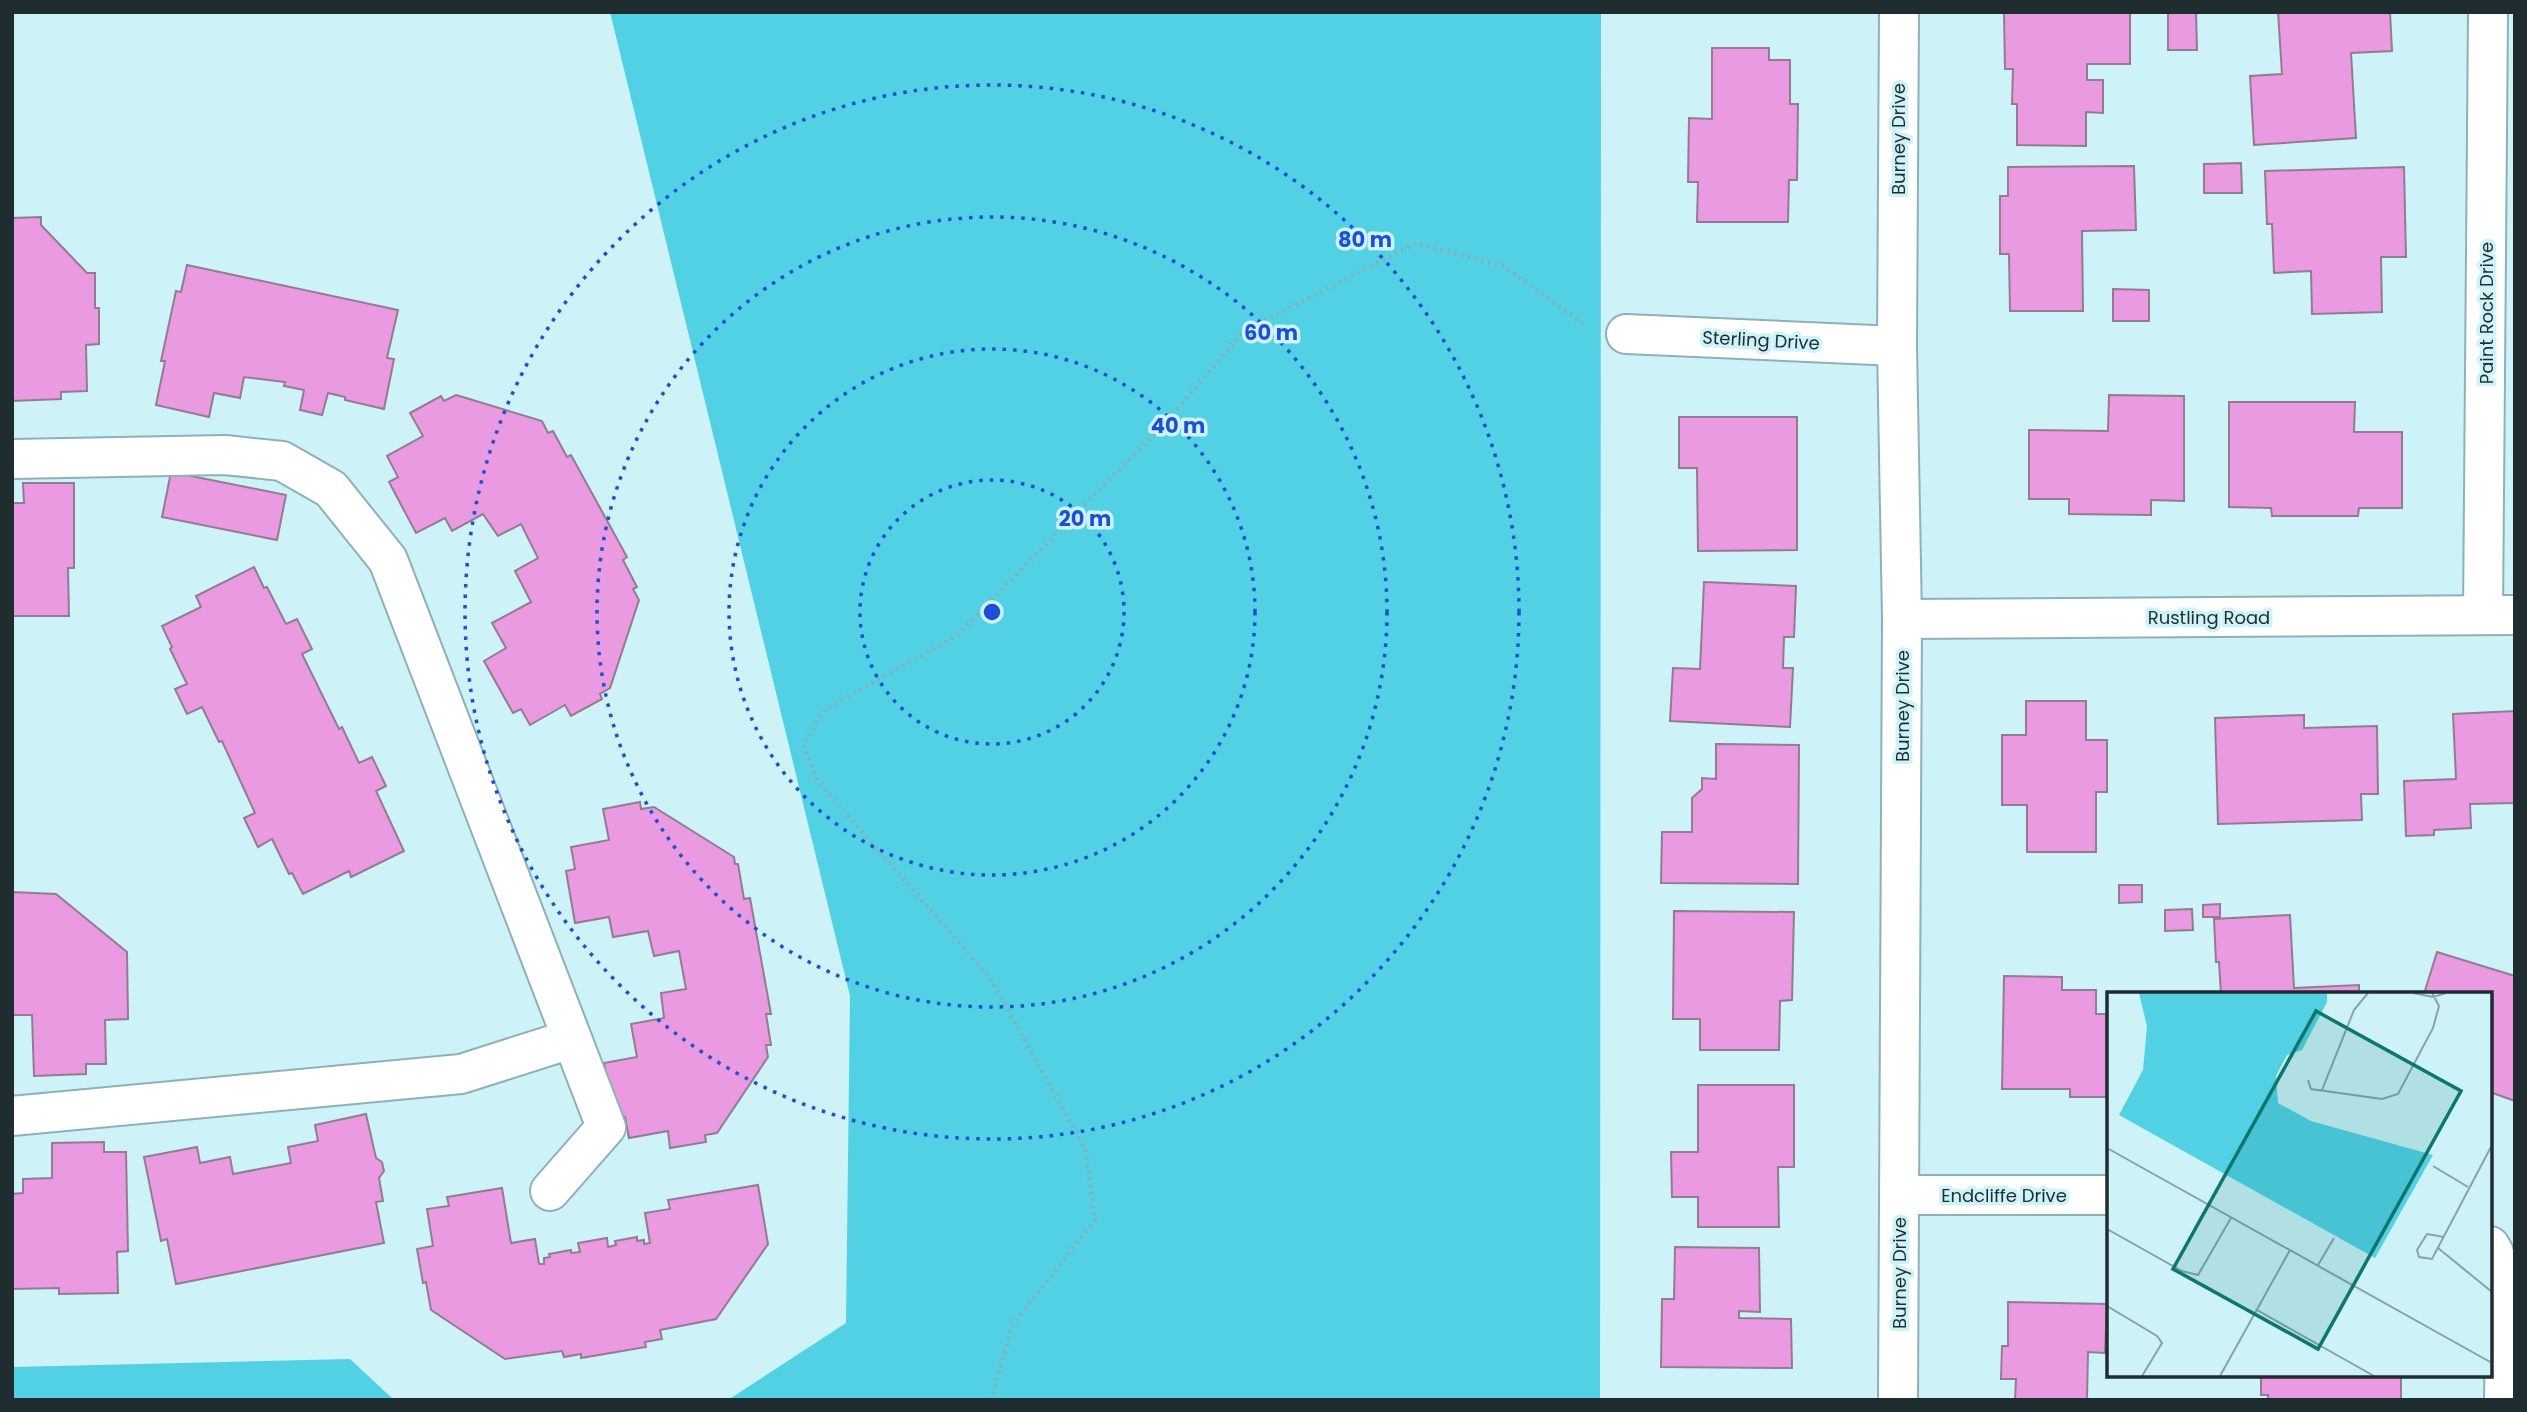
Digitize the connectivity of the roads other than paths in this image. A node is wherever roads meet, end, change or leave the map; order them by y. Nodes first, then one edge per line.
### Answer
1 (1899, 12) edge
2 (2488, 12) edge
3 (1626, 334) road end
4 (1897, 346) junction
5 (12, 459) edge
6 (2499, 615) edge
7 (1902, 619) junction
8 (571, 1039) junction
9 (12, 1116) edge
10 (550, 1191) dead end
11 (1899, 1195) junction
12 (2107, 1195) edge
13 (2492, 1250) edge
14 (1898, 1400) edge
15 (2504, 1400) edge

1 - 4 street, Burney Drive
2 - 6 street, Paint Rock Drive
3 - 4 street, Sterling Drive
4 - 7 street, Burney Drive
5 - 8 street
6 - 7 street, Rustling Road
7 - 11 street, Burney Drive
8 - 9 street
8 - 10 street
11 - 12 street, Endcliffe Drive
11 - 14 street, Burney Drive
13 - 15 street

